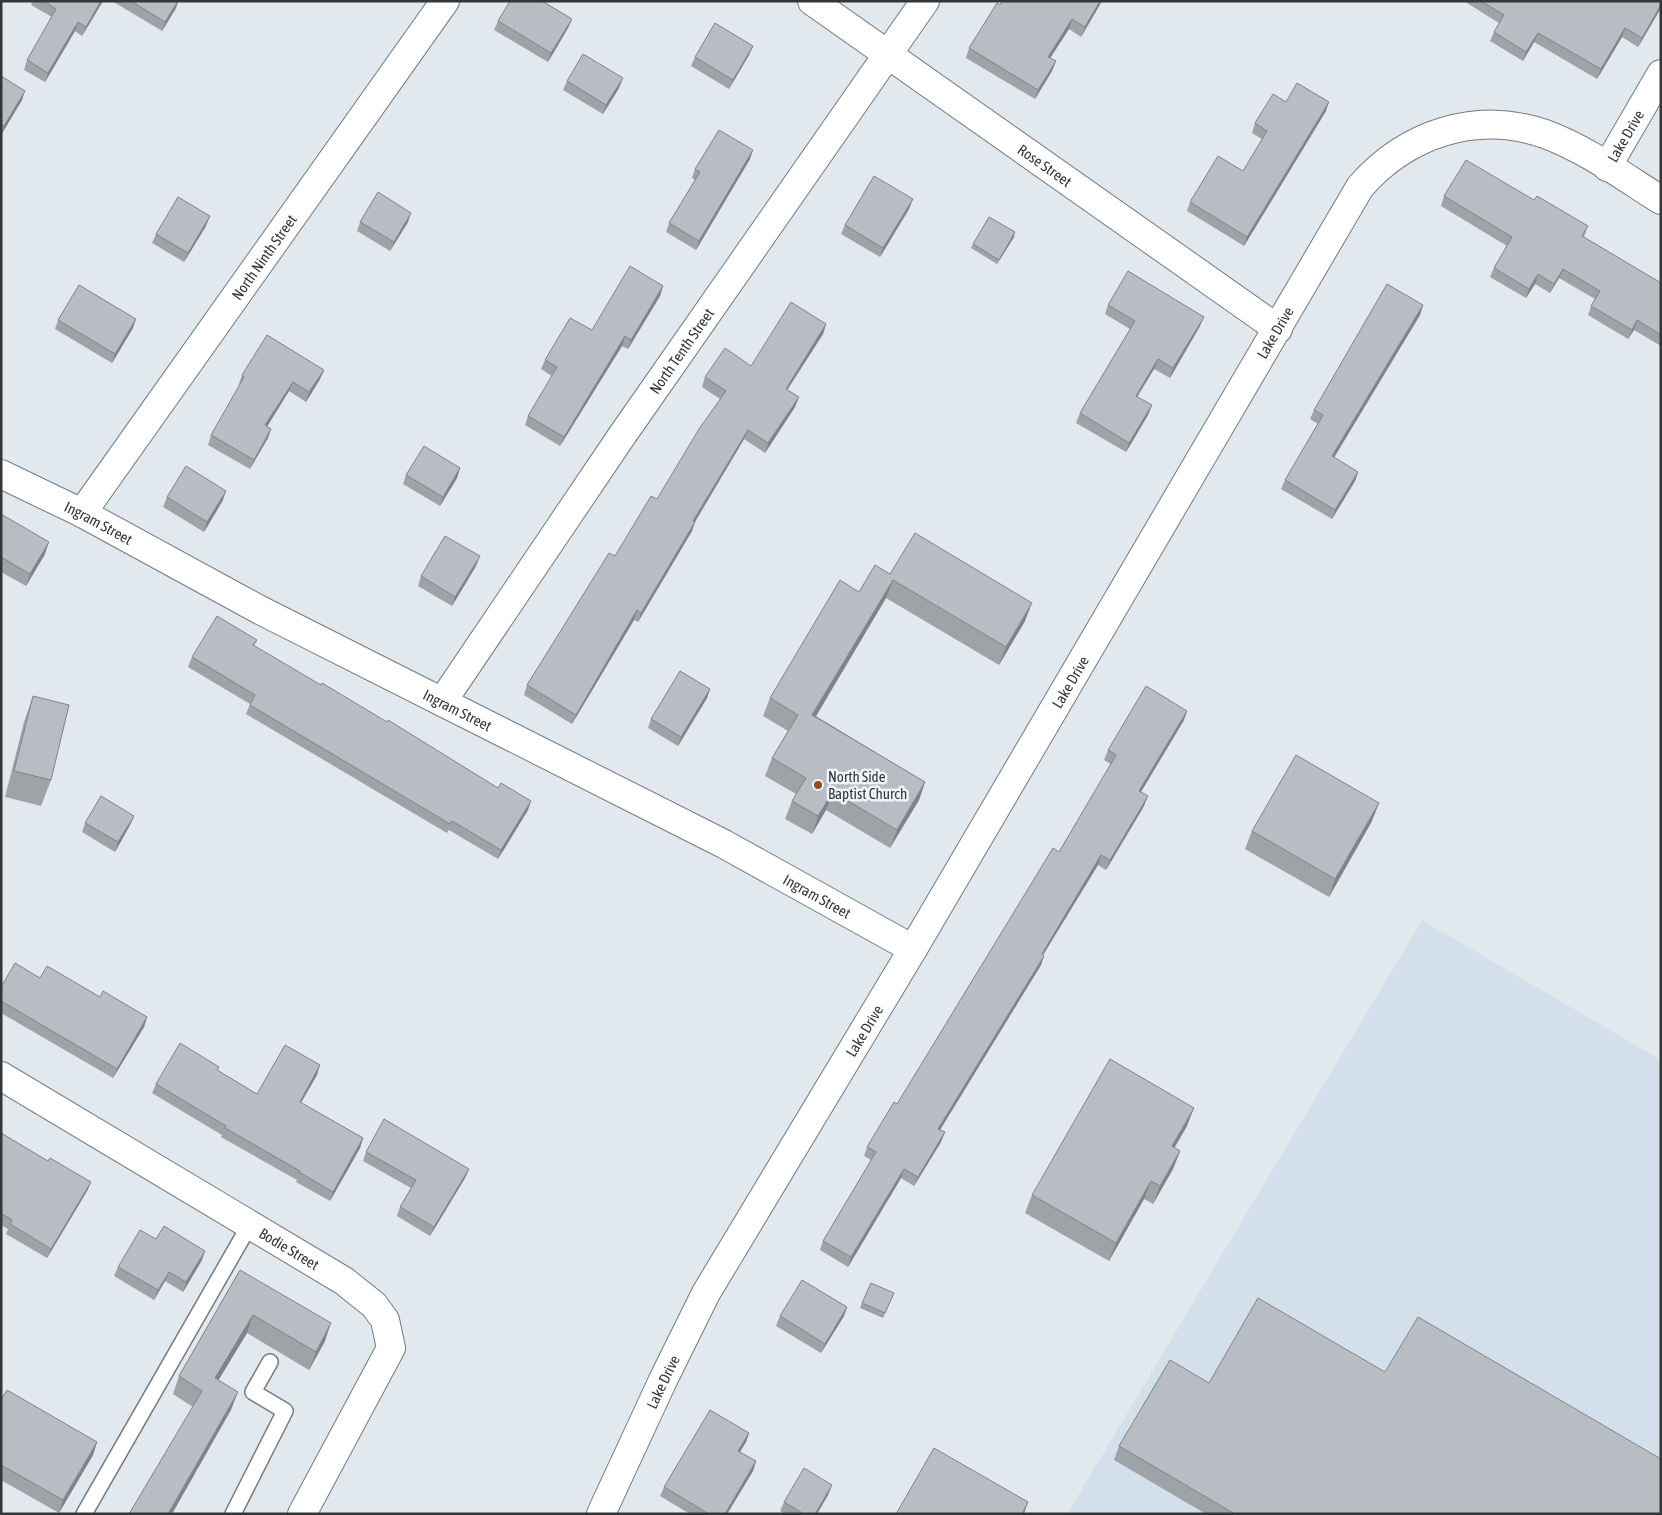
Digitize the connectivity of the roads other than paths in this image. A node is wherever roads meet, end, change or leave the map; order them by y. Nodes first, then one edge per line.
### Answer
1 (445, 1) edge
2 (812, 1) edge
3 (925, 1) edge
4 (888, 55) junction
5 (1661, 74) edge
6 (1607, 167) junction
7 (1661, 200) edge
8 (1278, 329) junction
9 (1, 474) edge
10 (82, 513) junction
11 (442, 702) junction
12 (913, 949) junction
13 (1, 1076) edge
14 (249, 1226) junction
15 (270, 1362) dead end
16 (84, 1514) edge
17 (233, 1514) edge
18 (302, 1514) edge
19 (601, 1514) edge

1 - 10 street, North Ninth Street
2 - 4 street, Rose Street
3 - 4 street, North Tenth Street
4 - 8 street, Rose Street
4 - 11 street, North Tenth Street
5 - 6 street, Lake Drive
6 - 7 street
6 - 8 street, Lake Drive
8 - 12 street, Lake Drive
9 - 10 street, Ingram Street
10 - 11 street, Ingram Street
11 - 12 street, Ingram Street
12 - 19 street, Lake Drive
13 - 14 street, Bodie Street
14 - 16 lane
14 - 18 street, Bodie Street
15 - 17 lane

